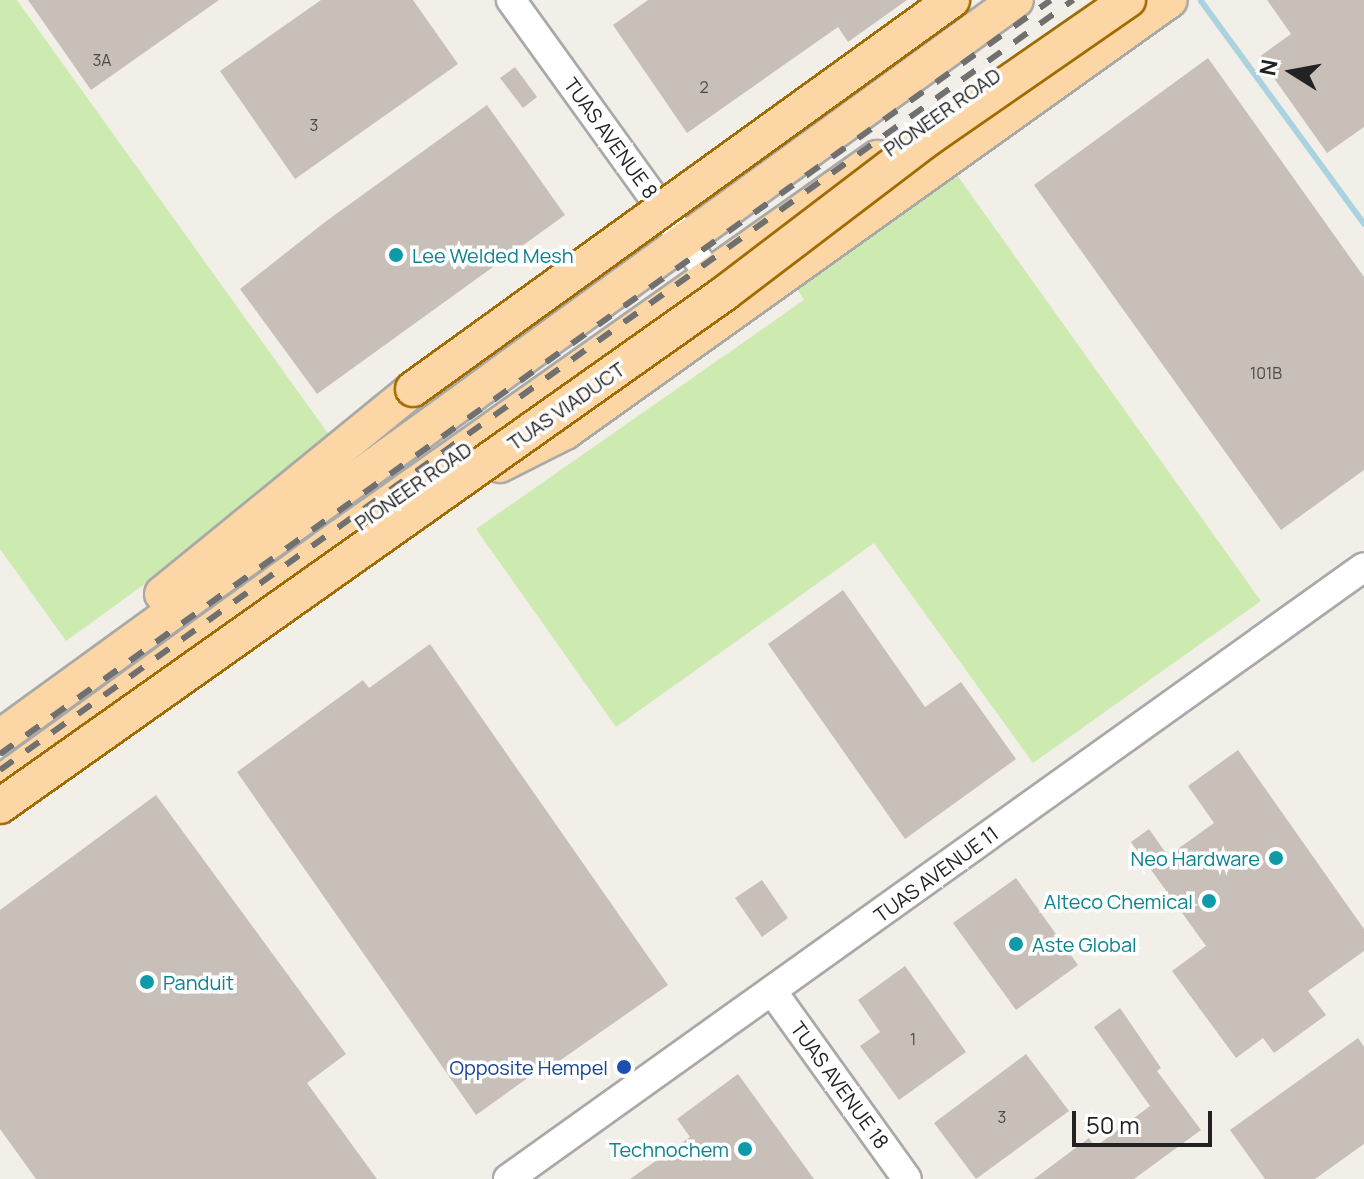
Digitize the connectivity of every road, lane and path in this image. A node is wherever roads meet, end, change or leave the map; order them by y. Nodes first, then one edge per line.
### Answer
1 (511, 0) edge
2 (952, 0) edge
3 (1016, 0) edge
4 (1104, 0) edge
5 (1128, 0) edge
6 (1170, 0) edge
7 (685, 241) junction
8 (711, 277) junction
9 (339, 538) junction
10 (1364, 567) edge
11 (0, 724) edge
12 (0, 737) edge
13 (0, 783) edge
14 (0, 806) edge
15 (772, 991) junction
16 (508, 1179) edge
17 (907, 1179) edge

1 - 7 street, TUAS AVENUE 8
2 - 11 main road, bridge
3 - 7 main road, PIONEER ROAD
4 - 8 main road, PIONEER ROAD
5 - 14 main road, TUAS VIADUCT, bridge
6 - 9 main road
7 - 8 street, TUAS AVENUE 8
7 - 12 main road, PIONEER ROAD
8 - 9 main road, PIONEER ROAD
9 - 13 main road, PIONEER ROAD
10 - 15 street, TUAS AVENUE 11
15 - 16 street, TUAS AVENUE 11
15 - 17 street, TUAS AVENUE 18

